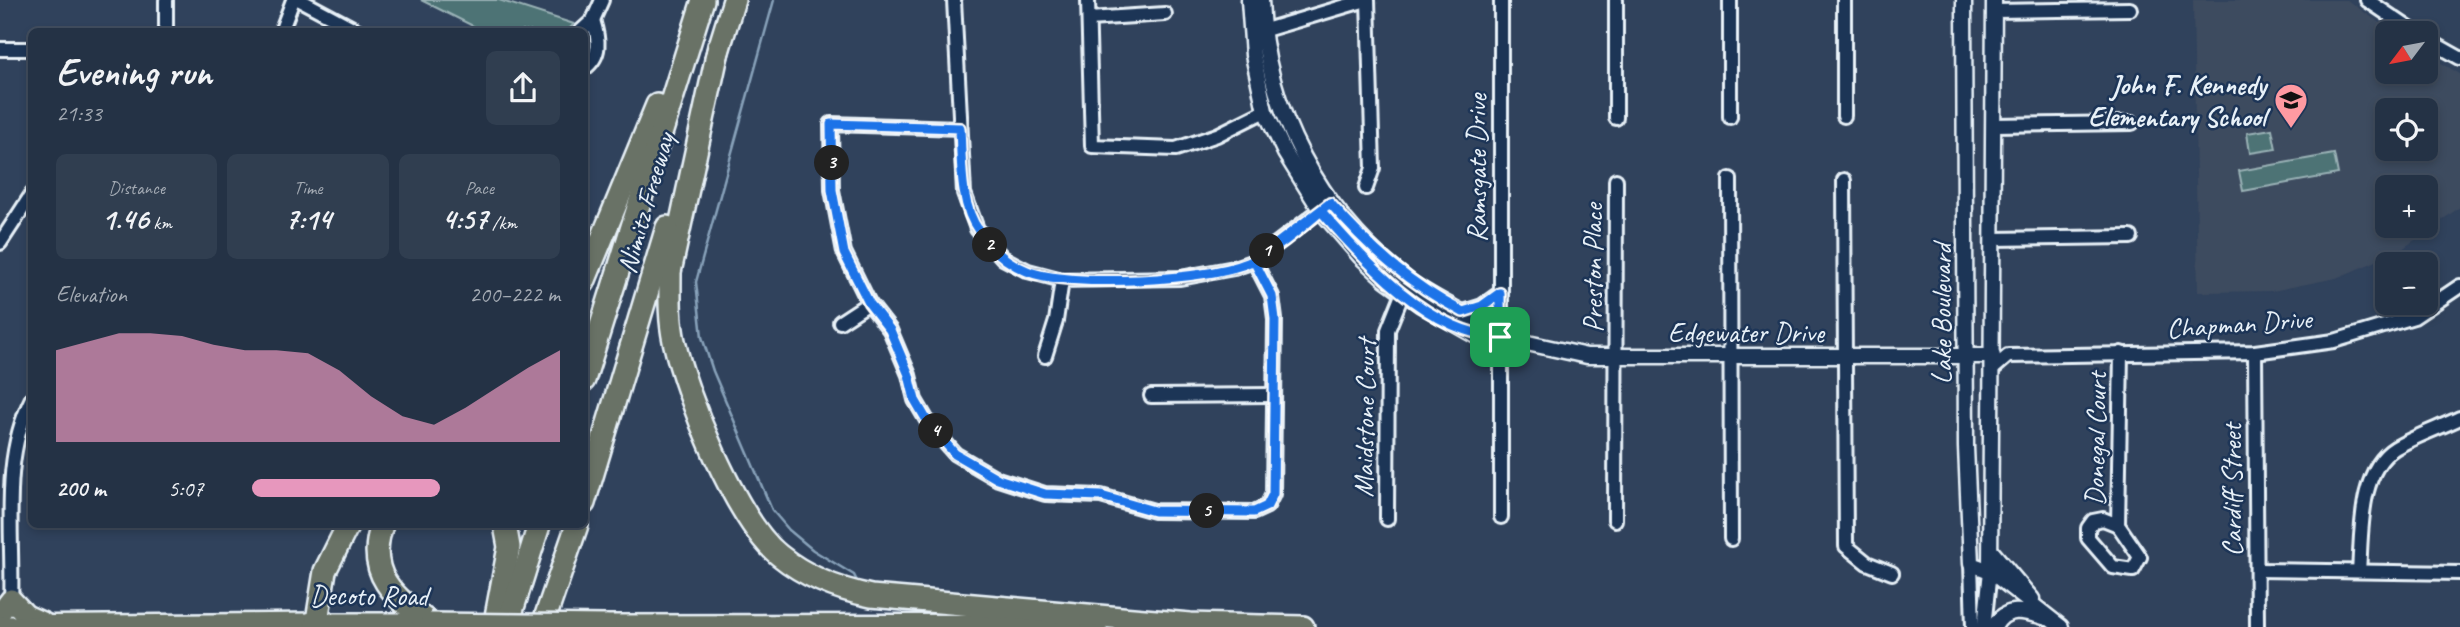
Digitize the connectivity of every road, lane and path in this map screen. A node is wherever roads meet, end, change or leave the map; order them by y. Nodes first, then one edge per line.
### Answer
1 (166, 0) edge
2 (293, 0) edge
3 (300, 0) edge
4 (602, 0) edge
5 (692, 0) edge
6 (703, 0) edge
7 (734, 0) edge
8 (954, 0) edge
9 (1088, 0) edge
10 (1249, 0) edge
11 (1261, 0) edge
12 (1367, 0) edge
13 (1501, 0) edge
14 (1616, 0) edge
15 (1730, 0) edge
16 (1844, 0) edge
17 (1964, 0) edge
18 (2367, 0) edge
19 (1994, 5) edge
20 (2130, 9) dead end
21 (1165, 14) dead end
22 (1089, 19) junction
23 (593, 20) junction
24 (2399, 21) edge
25 (166, 28) edge
26 (282, 28) edge
27 (352, 28) edge
28 (584, 28) edge
29 (1256, 32) junction
30 (719, 46) junction
31 (2438, 46) edge
32 (28, 48) edge
33 (0, 49) edge
34 (2460, 58) edge
35 (588, 65) edge
36 (1265, 111) junction
37 (1844, 116) dead end
38 (1730, 117) dead end
39 (1616, 118) dead end
40 (2132, 123) dead end
41 (1995, 125) junction
42 (960, 128) junction
43 (1616, 180) dead end
44 (1730, 180) dead end
45 (1844, 180) dead end
46 (1366, 188) dead end
47 (28, 200) edge
48 (1325, 207) junction
49 (2132, 237) dead end
50 (1994, 239) junction
51 (0, 243) edge
52 (1254, 261) junction
53 (588, 272) edge
54 (1062, 280) junction
55 (1406, 285) junction
56 (2460, 286) edge
57 (1500, 293) junction
58 (869, 303) junction
59 (1463, 312) junction
60 (840, 322) dead end
61 (1500, 337) junction
62 (2121, 352) junction
63 (2255, 352) junction
64 (1045, 356) dead end
65 (1616, 356) junction
66 (1730, 356) junction
67 (1965, 356) junction
68 (1997, 356) junction
69 (1845, 357) junction
70 (588, 367) edge
71 (1273, 395) junction
72 (1151, 396) dead end
73 (28, 404) edge
74 (2460, 418) edge
75 (6, 438) edge
76 (600, 458) junction
77 (588, 492) edge
78 (588, 507) edge
79 (1501, 517) dead end
80 (1387, 519) dead end
81 (1615, 520) dead end
82 (2118, 525) junction
83 (346, 528) edge
84 (381, 528) edge
85 (506, 528) edge
86 (538, 528) edge
87 (576, 528) edge
88 (583, 528) edge
89 (1731, 539) dead end
90 (1992, 552) junction
91 (1971, 564) junction
92 (2257, 570) junction
93 (1990, 571) junction
94 (2359, 571) junction
95 (1892, 573) dead end
96 (2460, 573) edge
97 (2035, 604) junction
98 (6, 618) edge
99 (430, 623) junction
100 (2054, 623) edge
101 (1190, 624) junction
102 (315, 625) edge
103 (606, 625) edge
104 (727, 626) edge
105 (494, 627) edge
106 (507, 627) edge
107 (542, 627) edge
108 (559, 627) edge
109 (1303, 627) edge
110 (1973, 627) edge
111 (1984, 627) edge
112 (1994, 627) edge
113 (2257, 627) edge

1 - 25 street
2 - 26 street
3 - 27 street
4 - 23 street
5 - 53 highway
6 - 70 highway, Nimitz Freeway
7 - 30 highway, Nimitz Freeway
8 - 42 street
9 - 22 street
10 - 29 street, Edgewater Drive
11 - 29 street, Edgewater Drive
12 - 29 street
12 - 46 street
13 - 57 street, Ramsgate Drive
14 - 39 street
15 - 38 street
16 - 37 street
17 - 67 street, Lake Boulevard
18 - 24 street
19 - 20 street
19 - 41 street, Lake Boulevard
21 - 22 street
22 - 36 street
23 - 28 street
23 - 35 street
29 - 36 street, Edgewater Drive
29 - 48 street, Edgewater Drive
30 - 76 highway, Nimitz Freeway
30 - 101 highway
31 - 34 street
32 - 33 street
36 - 48 street, Edgewater Drive
40 - 41 street
41 - 50 street, Lake Boulevard
42 - 54 street
42 - 58 street
43 - 65 street, Preston Place
44 - 66 street
45 - 69 street
47 - 51 street
48 - 52 street
48 - 55 street, Edgewater Drive
49 - 50 street
50 - 68 street, Lake Boulevard
52 - 54 street
52 - 71 street
54 - 64 street
55 - 59 street, Edgewater Drive
55 - 61 street, Edgewater Drive
55 - 80 street, Maidstone Court
56 - 63 street, Chapman Drive
57 - 59 street
57 - 61 street, Ramsgate Drive
58 - 60 street
58 - 71 street
59 - 61 street, Edgewater Drive
61 - 65 street, Edgewater Drive
61 - 79 street, Ramsgate Drive
62 - 63 street, Chapman Drive
62 - 68 street, Chapman Drive
62 - 82 street, Donegal Court
63 - 92 street, Cardiff Street
65 - 66 street, Edgewater Drive
65 - 81 street, Preston Place
66 - 69 street, Edgewater Drive
66 - 89 street
67 - 68 street, Edgewater Drive
67 - 69 street, Edgewater Drive
67 - 91 street, Lake Boulevard
68 - 90 street, Lake Boulevard
69 - 95 street
71 - 72 street
73 - 75 street
74 - 94 street
75 - 98 street
76 - 77 highway, Nimitz Freeway
76 - 78 highway
82 - 82 street, Donegal Court
83 - 102 highway
84 - 99 highway
85 - 105 highway
86 - 106 highway
87 - 107 highway
88 - 108 highway
90 - 93 street, Lake Boulevard
90 - 97 street
91 - 93 street
91 - 110 street, Lake Boulevard
92 - 94 street
92 - 113 street, Cardiff Street
93 - 97 street
93 - 111 street, Lake Boulevard
94 - 96 street
97 - 100 street
98 - 102 main road, Decoto Road
99 - 102 main road, Decoto Road
99 - 103 main road, Decoto Road, bridge
100 - 112 street
101 - 104 main road, Decoto Road
101 - 109 highway
103 - 104 main road, Decoto Road

